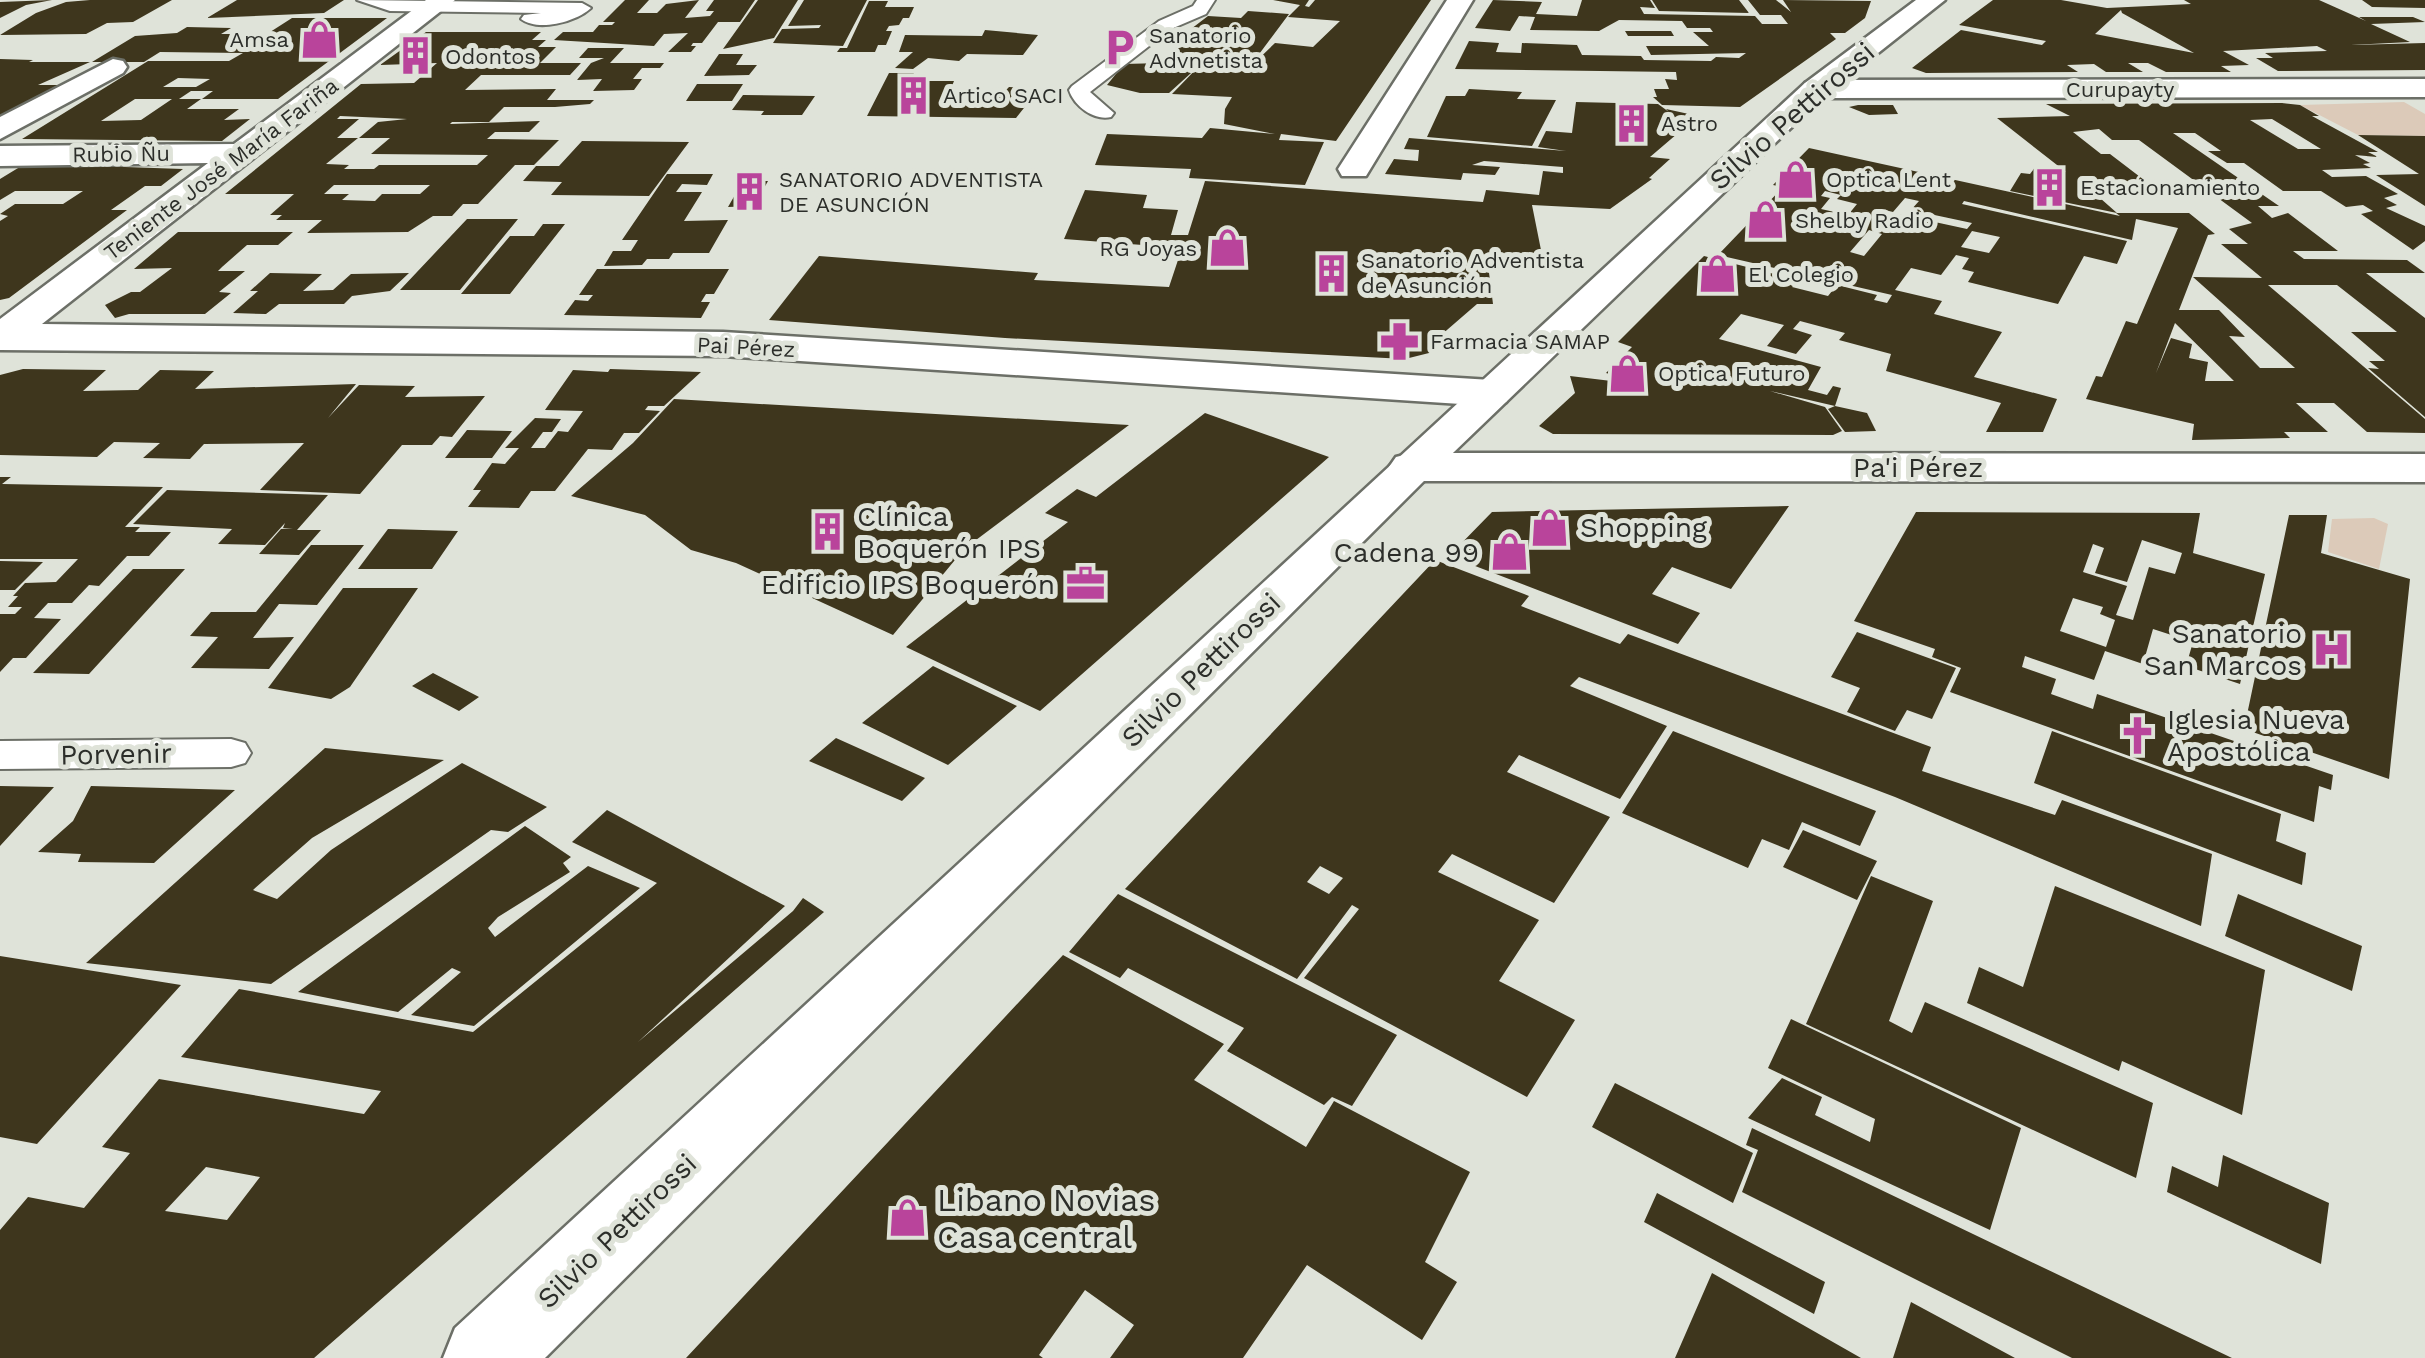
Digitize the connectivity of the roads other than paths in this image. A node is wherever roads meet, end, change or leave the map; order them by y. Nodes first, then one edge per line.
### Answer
1 (366, 0) edge
2 (1206, 0) edge
3 (1460, 0) edge
4 (1932, 0) edge
5 (439, 2) edge
6 (530, 19) dead end
7 (113, 67) dead end
8 (2425, 88) edge
9 (1815, 89) junction
10 (1104, 113) dead end
11 (0, 130) edge
12 (243, 153) junction
13 (0, 156) edge
14 (1354, 169) dead end
15 (1, 337) edge
16 (1491, 393) junction
17 (1412, 466) junction
18 (2425, 468) edge
19 (231, 753) dead end
20 (0, 756) edge
21 (486, 1358) edge

1 - 5 lane
2 - 10 lane
3 - 14 street
4 - 9 street, Silvio Pettirossi
5 - 6 lane
5 - 12 street, Teniente José María Fariña
7 - 11 street
8 - 9 street, Curupayty
9 - 16 street, Silvio Pettirossi
12 - 13 street, Rubio Ñu
12 - 15 street, Teniente José María Fariña
15 - 16 street, Pai Pérez
16 - 17 street, Silvio Pettirossi
17 - 18 street, Pa'i Pérez
17 - 21 street, Silvio Pettirossi
19 - 20 lane, Porvenir

